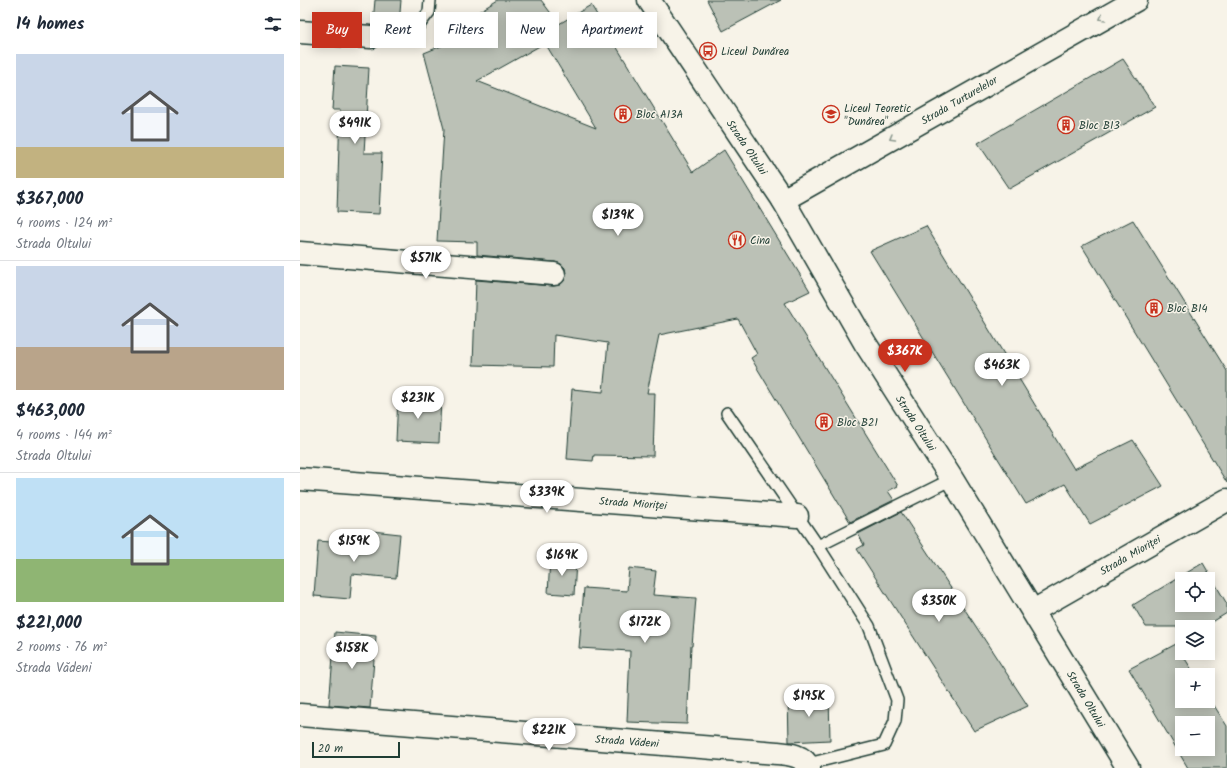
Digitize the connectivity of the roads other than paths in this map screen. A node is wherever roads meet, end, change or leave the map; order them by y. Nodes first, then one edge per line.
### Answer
1 (430, 0) edge
2 (649, 0) edge
3 (1136, 0) edge
4 (426, 16) edge
5 (300, 32) edge
6 (370, 37) edge
7 (783, 200) junction
8 (300, 253) edge
9 (554, 274) dead end
10 (728, 413) dead end
11 (300, 479) edge
12 (952, 479) junction
13 (1227, 500) edge
14 (797, 516) junction
15 (818, 546) junction
16 (1033, 611) junction
17 (300, 715) edge
18 (808, 766) edge
19 (1128, 768) edge

1 - 4 lane
2 - 7 street, Strada Oltului
3 -> 7 street, Strada Turturelelor
5 - 6 street
7 - 12 street, Strada Oltului
8 - 9 street
10 - 14 lane
11 - 14 street, Strada Mioriței
12 - 15 lane
12 - 16 street, Strada Oltului
13 - 16 street, Strada Mioriței
14 - 15 lane
15 - 18 lane
16 - 19 street, Strada Oltului
17 - 18 street, Strada Vădeni

